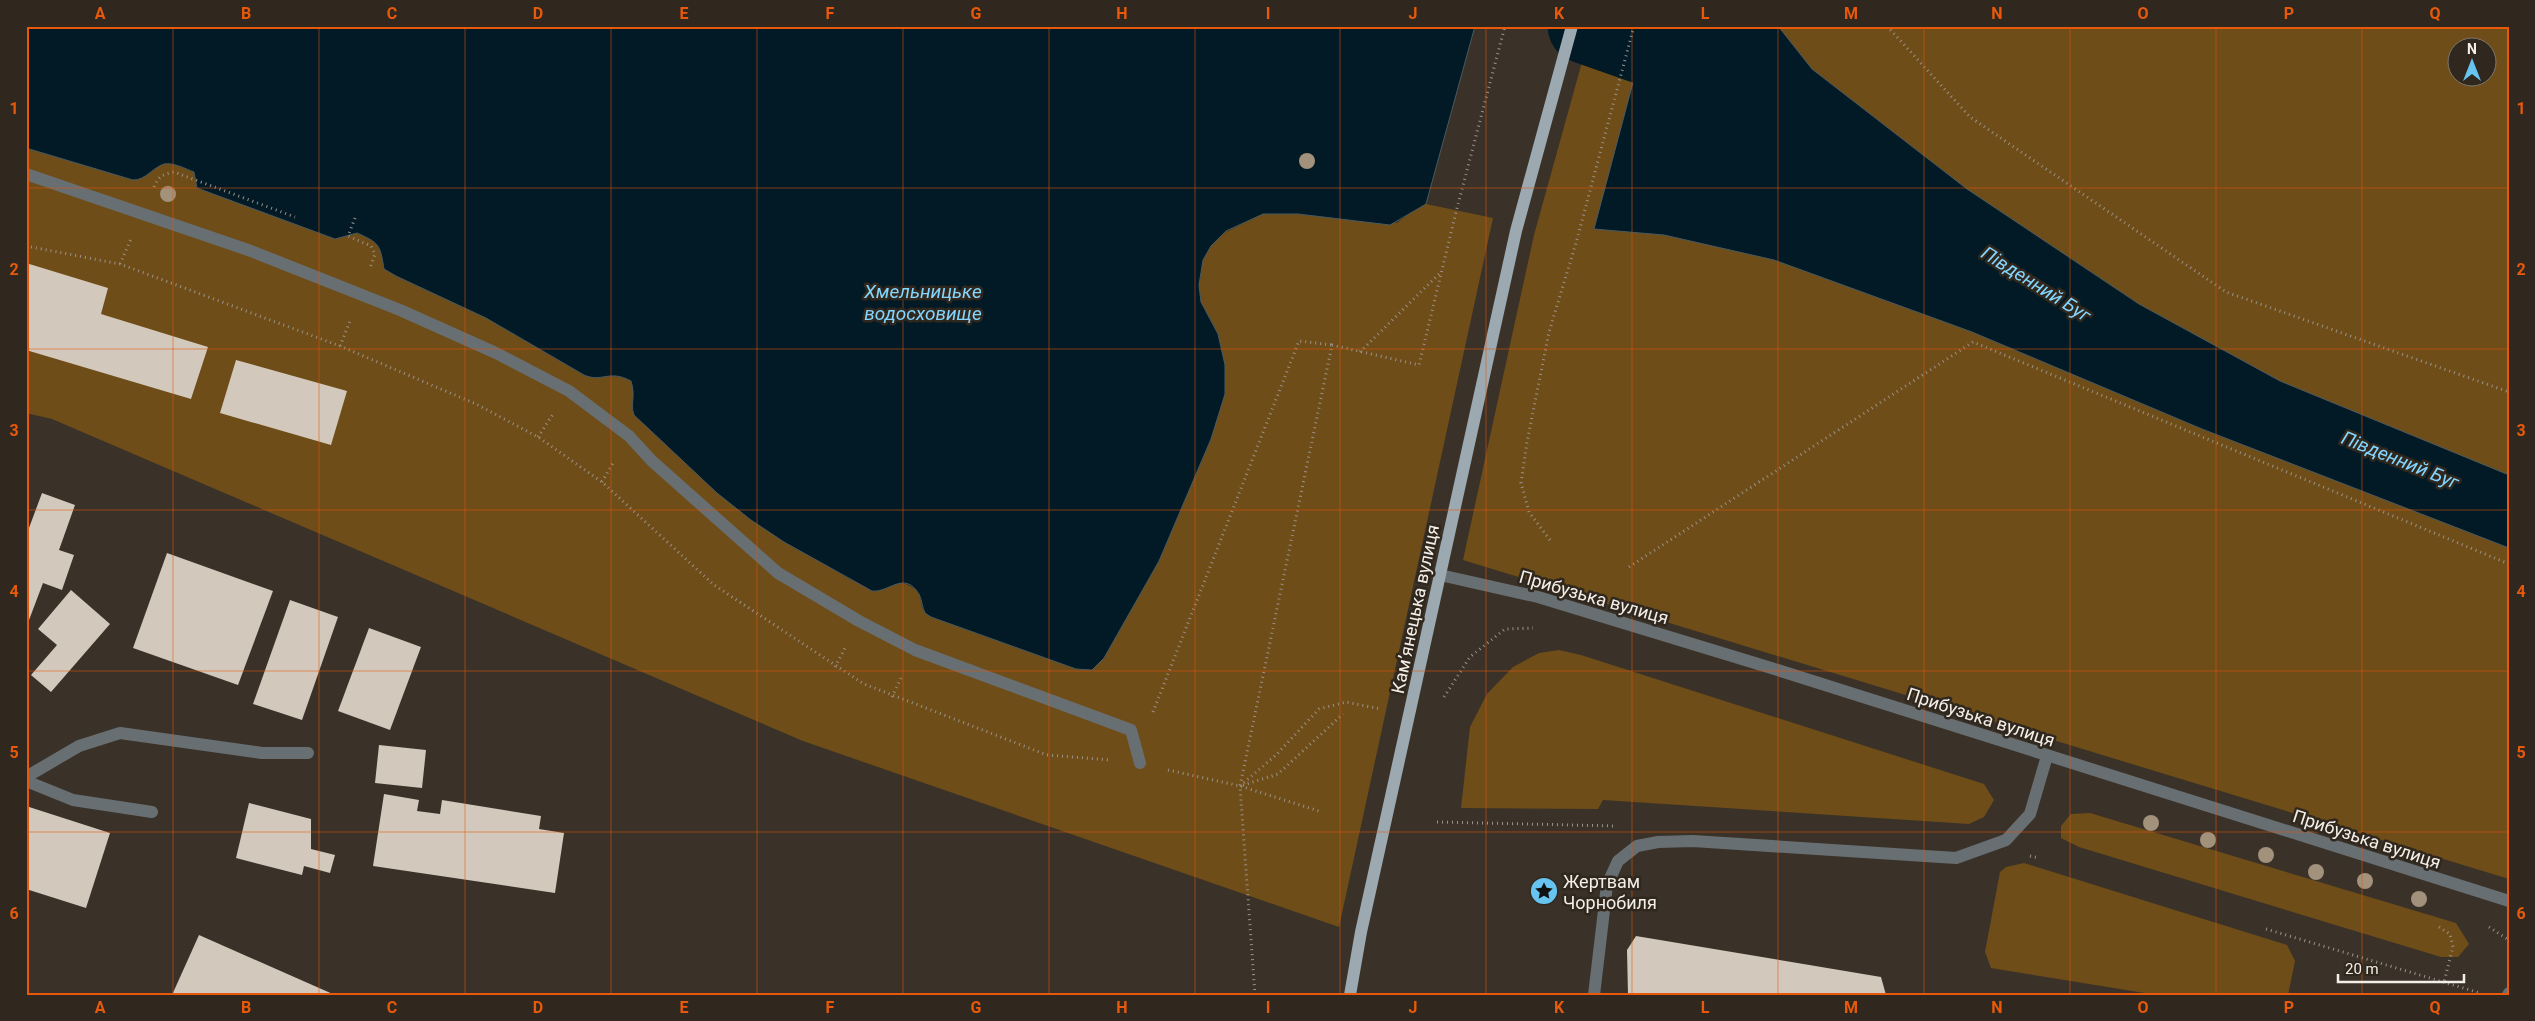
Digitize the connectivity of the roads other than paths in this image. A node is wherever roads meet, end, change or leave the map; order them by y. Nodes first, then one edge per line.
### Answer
1 (1572, 26) edge
2 (26, 174) edge
3 (1440, 575) junction
4 (308, 753) dead end
5 (2047, 756) junction
6 (1140, 763) road end
7 (26, 777) edge
8 (26, 781) edge
9 (152, 812) dead end
10 (2509, 901) edge
11 (1350, 995) edge
12 (1594, 995) edge

1 - 3 main road, Камʼянецька вулиця
2 - 6 street
3 - 5 street, Прибузька вулиця
3 - 11 main road, Камʼянецька вулиця
4 - 7 street
5 - 10 street, Прибузька вулиця
5 - 12 street
8 - 9 street

